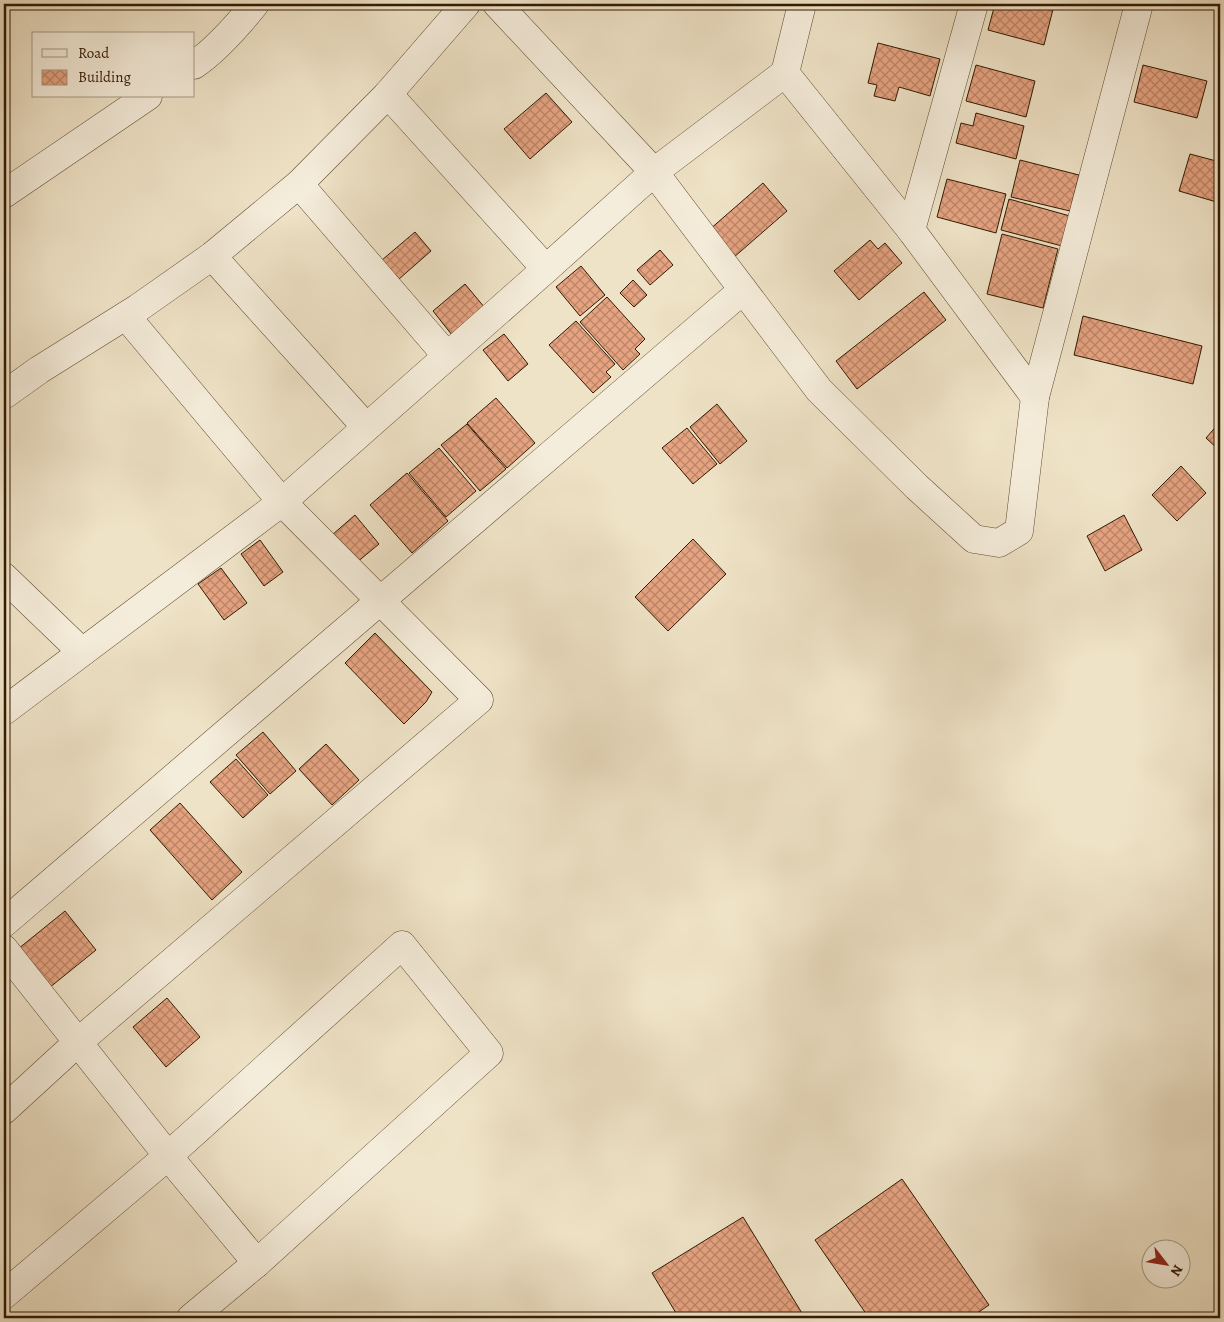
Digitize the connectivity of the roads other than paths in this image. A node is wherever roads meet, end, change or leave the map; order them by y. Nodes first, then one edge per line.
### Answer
1 (255, 4) edge
2 (466, 4) edge
3 (497, 4) edge
4 (802, 4) edge
5 (974, 4) edge
6 (1138, 4) edge
7 (195, 64) edge
8 (785, 73) junction
9 (388, 94) junction
10 (145, 98) edge
11 (654, 172) junction
12 (299, 184) junction
13 (4, 194) edge
14 (911, 230) junction
15 (212, 256) junction
16 (546, 269) junction
17 (743, 290) junction
18 (126, 316) junction
19 (447, 356) junction
20 (4, 395) edge
21 (1035, 397) junction
22 (366, 427) junction
23 (282, 502) junction
24 (4, 577) edge
25 (379, 600) junction
26 (82, 652) junction
27 (4, 711) edge
28 (4, 923) edge
29 (4, 949) edge
30 (77, 1043) junction
31 (4, 1110) edge
32 (168, 1156) junction
33 (257, 1263) junction
34 (4, 1295) edge
35 (191, 1318) edge

1 - 7 street
2 - 9 street
3 - 11 street
4 - 8 street
5 - 14 street
6 - 21 street
8 - 11 street
8 - 14 street
9 - 12 street
9 - 16 street
10 - 13 street
11 - 16 street
11 - 17 street
12 - 15 street
12 - 19 street
14 - 21 street
15 - 18 street
15 - 22 street
16 - 19 street
17 - 21 street
17 - 25 street
18 - 20 street
18 - 23 street
19 - 22 street
22 - 23 street
23 - 25 street
23 - 26 street
24 - 26 street
25 - 28 street
25 - 30 street
26 - 27 street
29 - 30 street
30 - 31 street
30 - 32 street
32 - 33 street
32 - 33 street
32 - 34 street
33 - 35 street

